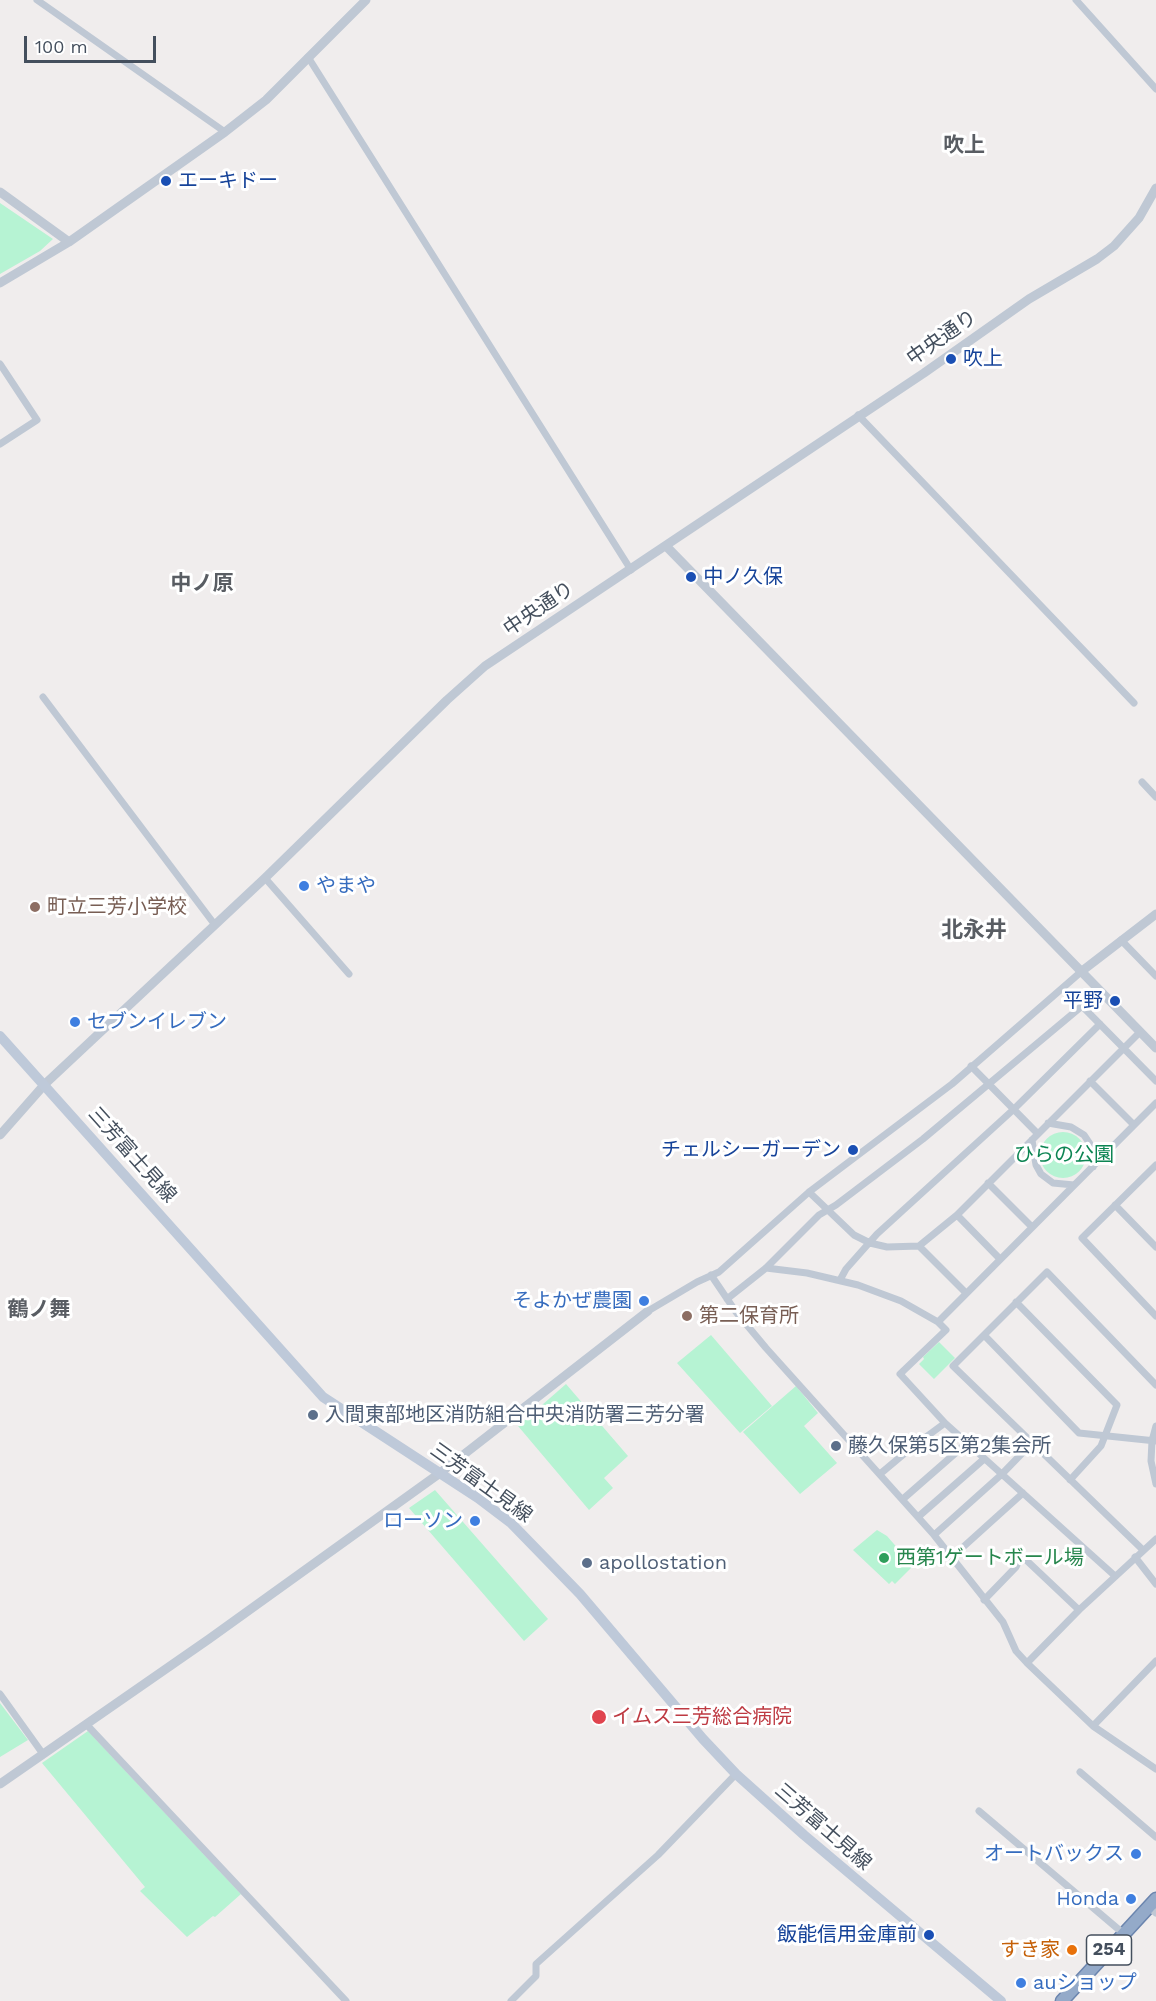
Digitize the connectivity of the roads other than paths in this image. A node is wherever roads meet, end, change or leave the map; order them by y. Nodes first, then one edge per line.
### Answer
1 (37, 0) edge
2 (366, 0) edge
3 (1076, 0) edge
4 (308, 57) junction
5 (1156, 89) edge
6 (225, 132) junction
7 (1156, 188) edge
8 (0, 192) edge
9 (69, 242) junction
10 (0, 283) edge
11 (0, 364) edge
12 (858, 415) junction
13 (0, 444) edge
14 (666, 546) junction
15 (631, 570) junction
16 (43, 697) dead end
17 (1134, 703) dead end
18 (1142, 782) dead end
19 (1156, 797) edge
20 (266, 878) junction
21 (1156, 914) edge
22 (215, 925) junction
23 (1121, 940) junction
24 (1082, 971) junction
25 (349, 974) dead end
26 (1156, 976) edge
27 (1100, 1024) junction
28 (1140, 1032) junction
29 (0, 1036) edge
30 (1124, 1048) junction
31 (1156, 1048) edge
32 (971, 1066) junction
33 (1090, 1081) junction
34 (1156, 1081) edge
35 (45, 1084) junction
36 (989, 1084) junction
37 (1156, 1103) edge
38 (1014, 1109) junction
39 (1048, 1123) junction
40 (1134, 1125) junction
41 (1038, 1134) junction
42 (0, 1135) edge
43 (1032, 1140) junction
44 (1156, 1165) edge
45 (1093, 1167) junction
46 (1149, 1172) junction
47 (1156, 1179) edge
48 (988, 1184) junction
49 (1074, 1185) junction
50 (809, 1192) junction
51 (1115, 1205) junction
52 (827, 1210) junction
53 (957, 1215) junction
54 (1032, 1227) junction
55 (870, 1243) junction
56 (919, 1246) junction
57 (1156, 1247) edge
58 (1000, 1259) junction
59 (766, 1268) junction
60 (711, 1275) junction
61 (840, 1280) junction
62 (966, 1293) junction
63 (727, 1299) junction
64 (1016, 1302) junction
65 (648, 1311) joint
66 (1156, 1316) edge
67 (938, 1322) junction
68 (984, 1335) junction
69 (1156, 1385) edge
70 (945, 1423) junction
71 (1156, 1426) edge
72 (1106, 1436) junction
73 (1154, 1441) edge
74 (967, 1443) junction
75 (1032, 1443) junction
76 (984, 1459) junction
77 (440, 1473) junction
78 (880, 1474) junction
79 (1002, 1474) junction
80 (1070, 1480) junction
81 (1156, 1484) edge
82 (1023, 1493) junction
83 (903, 1499) junction
84 (918, 1516) junction
85 (934, 1535) junction
86 (1156, 1539) edge
87 (1143, 1550) junction
88 (1135, 1557) junction
89 (951, 1558) junction
90 (1114, 1576) junction
91 (1156, 1584) edge
92 (984, 1600) junction
93 (1079, 1610) junction
94 (1156, 1661) edge
95 (1027, 1663) junction
96 (0, 1694) edge
97 (86, 1724) junction
98 (1093, 1726) junction
99 (43, 1754) junction
100 (1156, 1769) edge
101 (1080, 1772) dead end
102 (736, 1774) junction
103 (0, 1784) edge
104 (979, 1811) dead end
105 (1156, 1838) edge
106 (1154, 1906) edge
107 (1124, 1934) junction
108 (346, 2001) edge
109 (511, 2001) edge
110 (1001, 2001) edge
111 (1062, 2001) edge

1 - 6 street
2 - 4 street
3 - 5 street
4 - 6 street
4 - 15 street
6 - 9 street
7 - 12 street, 中央通り
8 - 9 street
9 - 10 street
11 - 13 street
12 - 14 street, 中央通り
12 - 17 street
14 - 15 street, 中央通り
14 - 24 street
15 - 20 street, 中央通り
16 - 22 street
18 - 19 street
20 - 22 street, 中央通り
20 - 25 street
21 - 23 street
22 - 35 street, 中央通り
23 - 24 street
23 - 26 street
24 - 28 street
24 - 32 street
27 - 30 street
27 - 36 street
27 - 38 street
28 - 30 street
28 - 31 street
29 - 35 main road, 三芳富士見線
30 - 33 street
30 - 34 street
32 - 36 street
32 - 50 street
33 - 39 street
33 - 40 street
35 - 42 street, 中央通り
35 - 77 main road, 三芳富士見線
36 - 38 street
36 - 52 street
37 - 40 street
38 - 41 street
38 - 55 street
39 - 41 street
39 - 45 street
40 - 45 street
41 - 43 street
43 - 48 street
43 - 49 street
44 - 46 street
45 - 49 street
46 - 47 street
46 - 51 street
48 - 53 street
48 - 54 street
49 - 54 street
50 - 52 street
50 - 60 street
51 - 57 street
51 - 66 street
52 - 55 street
52 - 59 street
53 - 56 street
53 - 58 street
54 - 58 street
55 - 56 street
55 - 61 street
56 - 62 street
58 - 62 street
59 - 61 street
59 - 63 street
60 - 63 street
60 - 65 street
61 - 67 street
62 - 67 street
63 - 78 street
64 - 68 street
64 - 69 street
64 - 72 street
65 - 77 street
67 - 70 street
68 - 72 street
68 - 75 street
70 - 74 street
70 - 78 street
71 - 73 street
72 - 73 street
72 - 80 street
73 - 81 street
74 - 76 street
74 - 83 street
75 - 79 street
75 - 80 street
76 - 79 street
76 - 84 street
77 - 97 street
77 - 102 main road, 三芳富士見線
78 - 83 street
79 - 82 street
79 - 85 street
80 - 87 street
82 - 89 street
82 - 90 street
83 - 84 street
84 - 85 street
85 - 89 street
86 - 87 street
87 - 88 street
88 - 90 street
88 - 91 street
89 - 92 street
90 - 93 street
92 - 93 street
92 - 95 street
93 - 95 street
94 - 98 street
95 - 98 street
96 - 99 street
97 - 99 street
97 - 108 street
98 - 100 street
99 - 103 street
101 - 105 street
102 - 109 street
102 - 110 main road, 三芳富士見線
104 - 107 street
106 - 107 highway, 254
107 - 111 highway, 254

